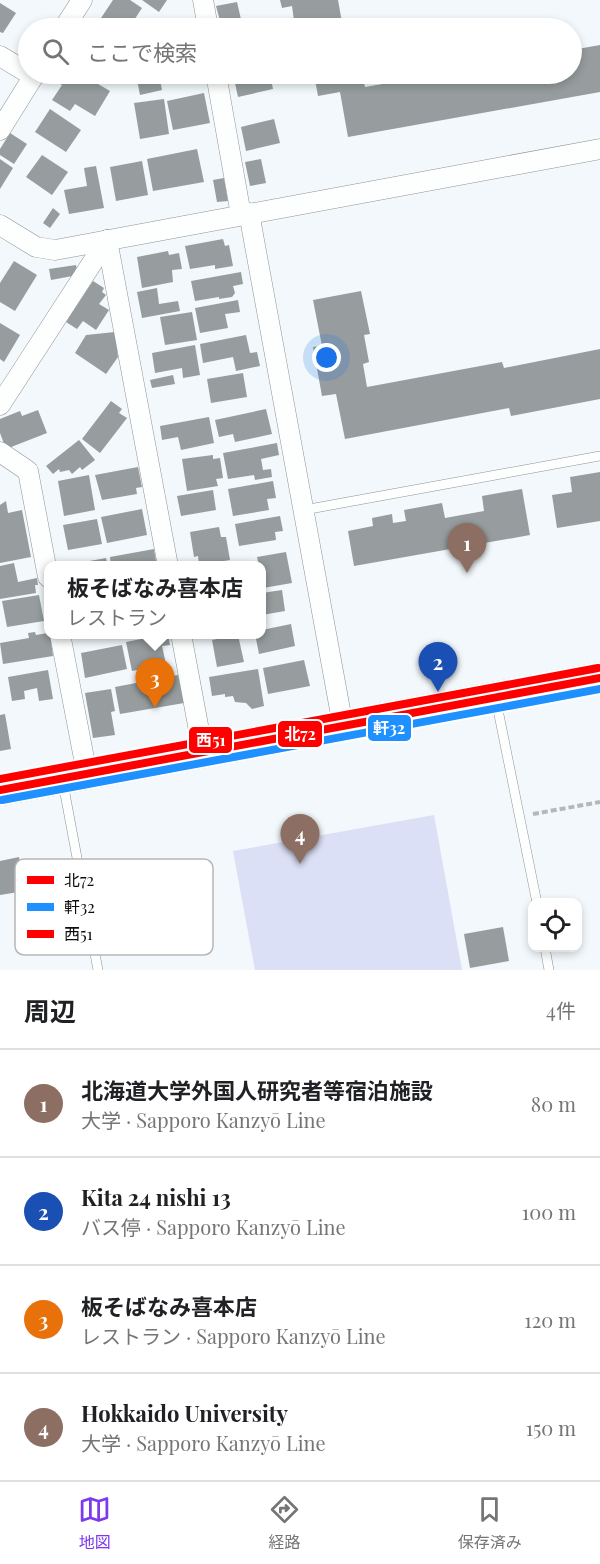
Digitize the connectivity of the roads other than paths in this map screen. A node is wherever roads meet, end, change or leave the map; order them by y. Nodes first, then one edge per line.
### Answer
1 (82, 0) edge
2 (203, 0) edge
3 (70, 18) edge
4 (206, 18) edge
5 (0, 56) edge
6 (18, 66) edge
7 (28, 84) edge
8 (218, 84) edge
9 (0, 130) edge
10 (600, 149) edge
11 (245, 214) junction
12 (0, 225) edge
13 (107, 240) junction
14 (0, 405) edge
15 (0, 452) edge
16 (600, 456) edge
17 (304, 510) junction
18 (45, 561) edge
19 (167, 561) edge
20 (60, 639) edge
21 (182, 639) edge
22 (600, 678) edge
23 (496, 698) junction
24 (343, 726) junction
25 (203, 752) junction
26 (74, 776) junction
27 (0, 790) edge
28 (85, 859) edge
29 (536, 898) edge
30 (546, 952) edge
31 (97, 955) edge
32 (99, 970) edge
33 (549, 970) edge

1 - 3 street
2 - 4 street
5 - 6 street
7 - 9 street
8 - 11 street
10 - 11 street
11 - 13 street
11 - 17 street
12 - 13 street
13 - 14 street
13 - 19 street
15 - 18 street
16 - 17 lane
17 - 24 street
20 - 26 street
21 - 25 street
22 - 23 main road
23 - 24 main road
23 - 29 lane
24 - 25 main road
25 - 26 main road
26 - 27 main road
26 - 28 lane
30 - 33 lane
31 - 32 lane

